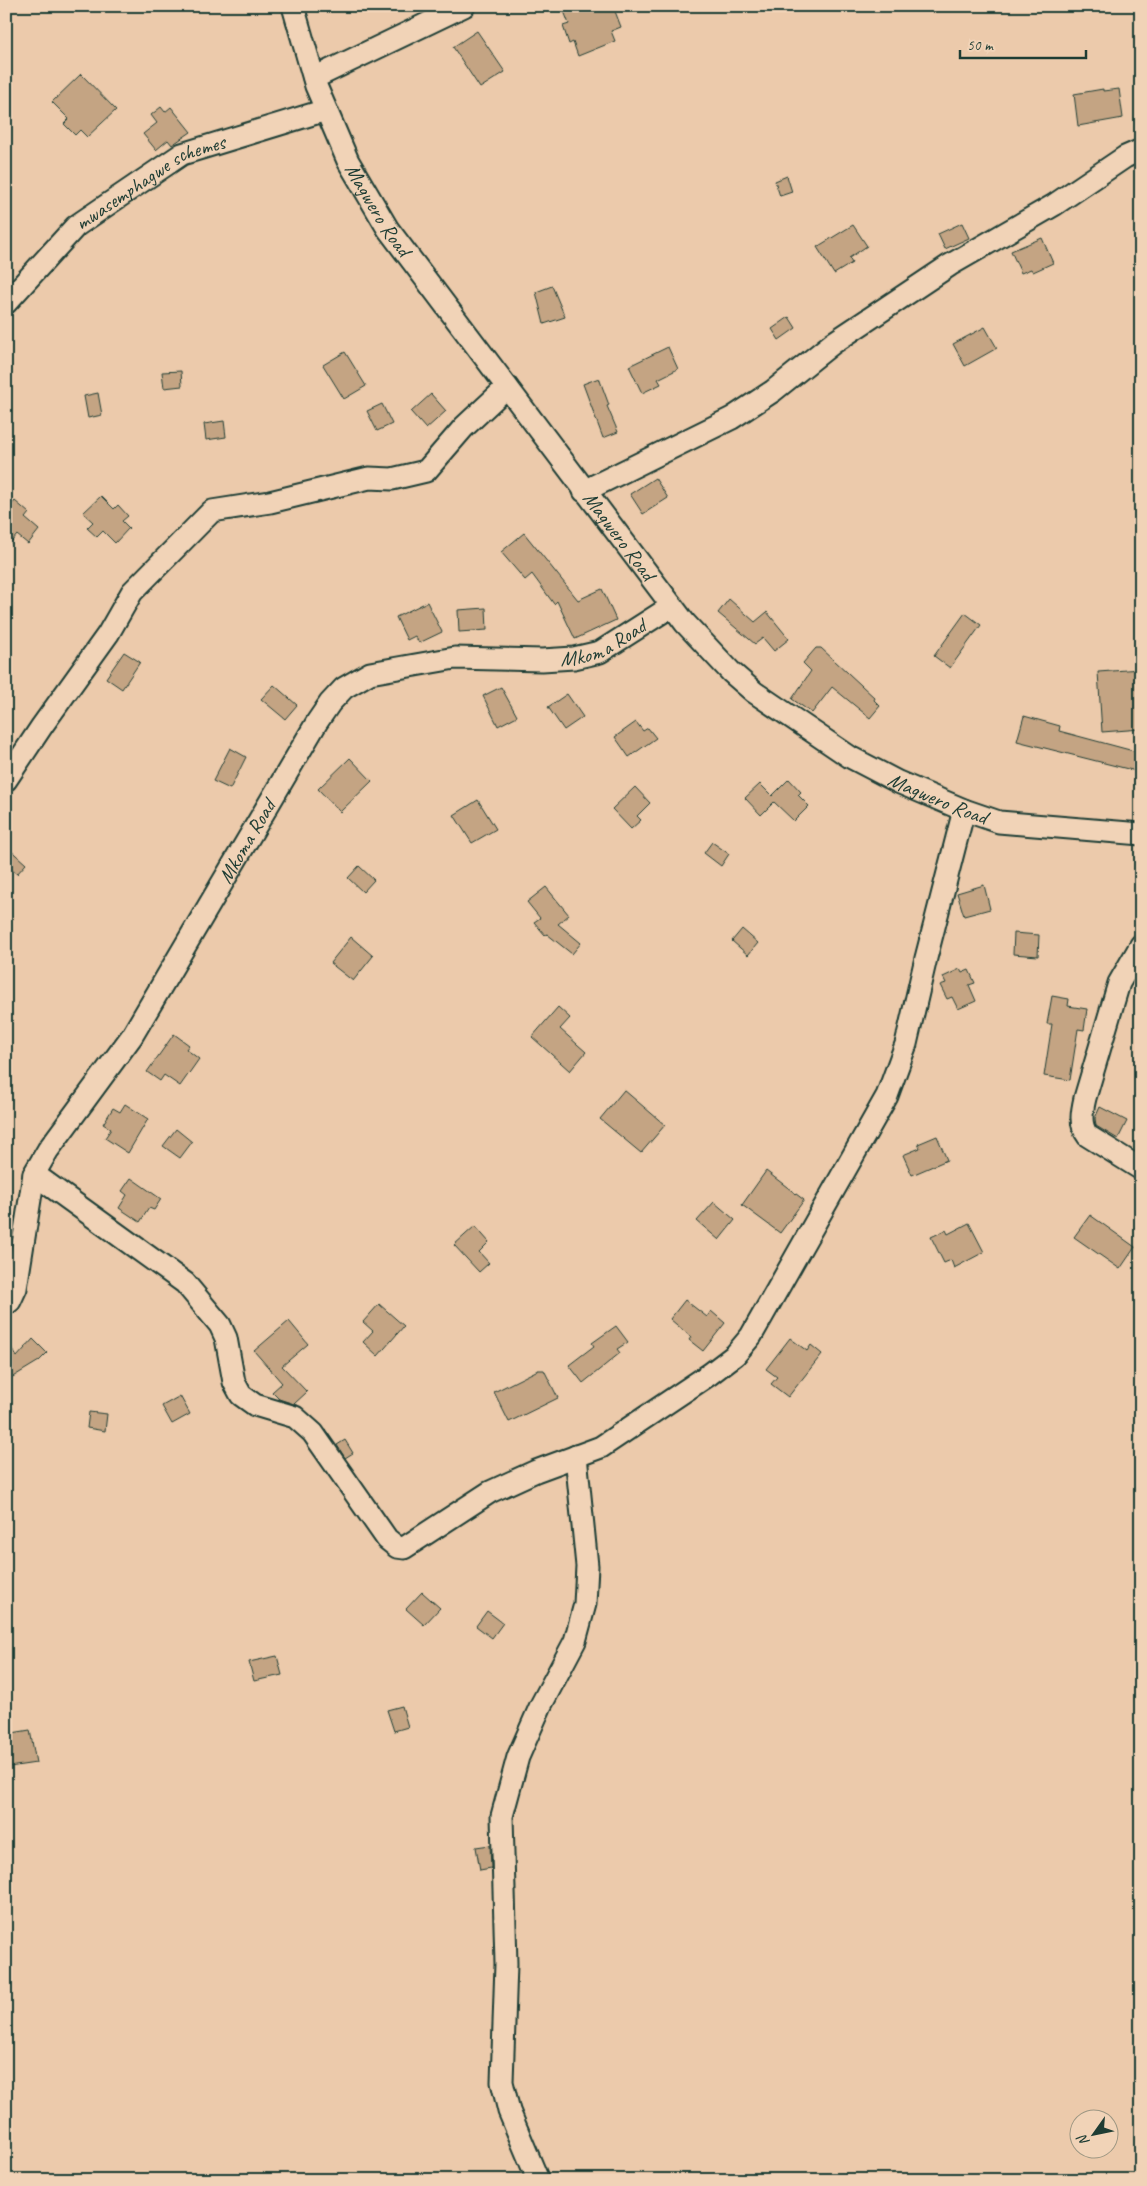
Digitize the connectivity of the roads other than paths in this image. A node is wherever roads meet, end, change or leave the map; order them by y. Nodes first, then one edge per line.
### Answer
1 (293, 6) edge
2 (464, 6) edge
3 (314, 78) junction
4 (326, 110) junction
5 (1141, 150) edge
6 (6, 303) edge
7 (507, 387) junction
8 (584, 491) junction
9 (672, 606) junction
10 (6, 780) edge
11 (964, 810) junction
12 (1141, 834) edge
13 (1141, 945) edge
14 (1141, 1169) edge
15 (34, 1174) junction
16 (6, 1304) edge
17 (576, 1456) junction
18 (538, 2180) edge

1 - 3 street, Magwero Road
2 - 3 street
3 - 4 street, Magwero Road
4 - 6 street, mwasemphagwe schemes
4 - 7 street, Magwero Road
5 - 8 street
7 - 8 street, Magwero Road
7 - 10 street
8 - 9 street, Magwero Road
9 - 11 street, Magwero Road
9 - 15 street, Mkoma Road
11 - 12 street, Magwero Road
11 - 17 street
13 - 14 street
15 - 16 street, Mkoma Road
15 - 17 street
17 - 18 street

